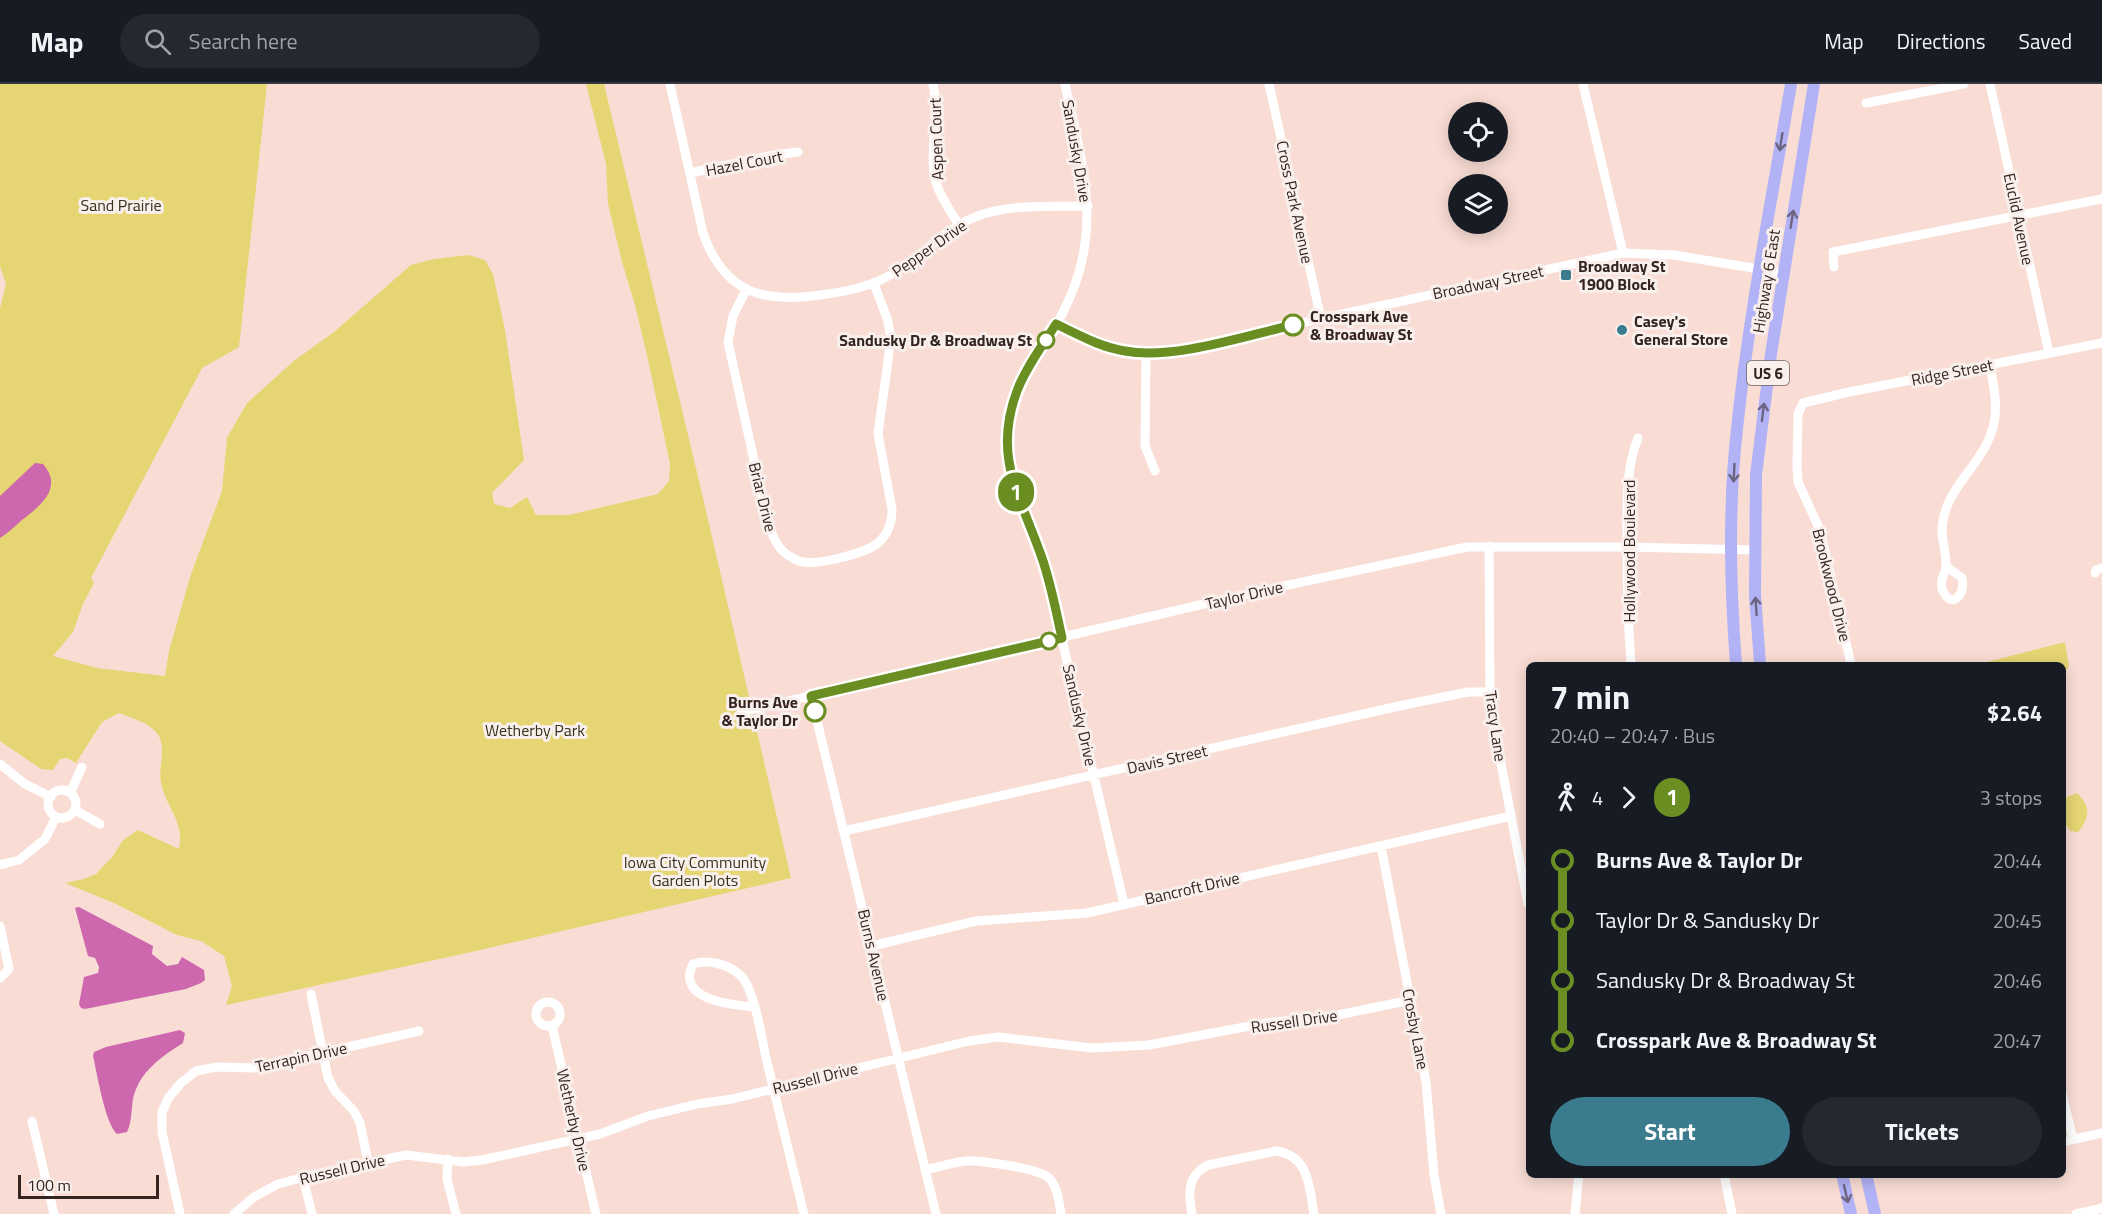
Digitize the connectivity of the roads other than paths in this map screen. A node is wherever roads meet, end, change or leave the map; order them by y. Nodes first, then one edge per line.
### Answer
1 (670, 84) edge
2 (933, 84) edge
3 (1065, 84) edge
4 (1269, 84) edge
5 (1583, 84) edge
6 (1791, 84) edge
7 (1814, 84) edge
8 (1964, 84) edge
9 (1990, 84) edge
10 (1866, 103) dead end
11 (798, 152) dead end
12 (690, 173) junction
13 (2102, 199) edge
14 (1088, 206) junction
15 (2019, 215) junction
16 (959, 225) junction
17 (1623, 253) junction
18 (1834, 267) dead end
19 (1760, 269) junction
20 (1784, 273) junction
21 (874, 284) junction
22 (746, 290) junction
23 (1321, 319) junction
24 (1056, 324) junction
25 (2102, 343) edge
26 (2049, 353) junction
27 (1146, 354) junction
28 (1990, 364) junction
29 (1803, 403) joint
30 (1638, 438) dead end
31 (1155, 471) dead end
32 (1489, 546) junction
33 (1627, 547) junction
34 (1731, 550) junction
35 (1754, 550) junction
36 (1946, 566) dead end
37 (1062, 638) junction
38 (1631, 662) edge
39 (1736, 662) edge
40 (1760, 662) edge
41 (1851, 662) edge
42 (1490, 692) junction
43 (811, 696) junction
44 (741, 712) dead end
45 (0, 765) edge
46 (82, 767) dead end
47 (1094, 776) junction
48 (70, 793) junction
49 (51, 797) junction
50 (75, 810) junction
51 (1512, 816) junction
52 (56, 817) junction
53 (100, 824) dead end
54 (844, 831) junction
55 (1381, 846) junction
56 (0, 866) edge
57 (1526, 892) edge
58 (1124, 904) junction
59 (0, 926) edge
60 (872, 946) junction
61 (0, 978) edge
62 (311, 994) dead end
63 (1411, 1000) junction
64 (754, 1007) junction
65 (552, 1026) dead end
66 (419, 1031) dead end
67 (322, 1054) junction
68 (898, 1058) junction
69 (774, 1089) junction
70 (2066, 1110) edge
71 (32, 1121) dead end
72 (2102, 1133) edge
73 (578, 1139) junction
74 (2073, 1139) junction
75 (2066, 1141) edge
76 (448, 1159) junction
77 (368, 1162) junction
78 (925, 1170) junction
79 (303, 1178) junction
80 (1579, 1178) edge
81 (1726, 1178) edge
82 (1843, 1178) edge
83 (1867, 1178) edge
84 (2102, 1208) edge
85 (54, 1214) edge
86 (180, 1214) edge
87 (234, 1214) edge
88 (312, 1214) edge
89 (456, 1214) edge
90 (596, 1214) edge
91 (804, 1214) edge
92 (936, 1214) edge
93 (1061, 1214) edge
94 (1192, 1214) edge
95 (1314, 1214) edge
96 (1441, 1214) edge
97 (1575, 1214) edge
98 (1732, 1214) edge
99 (1851, 1214) edge
100 (1875, 1214) edge
101 (2076, 1214) edge

1 - 12 street, Pepper Drive
2 - 16 street, Aspen Court
3 - 14 street, Sandusky Drive
4 - 23 street, Cross Park Avenue
5 - 17 street
6 -> 19 main road, Highway 6 East / US 6
20 -> 7 main road, Highway 6 East / US 6
8 - 10 street
9 - 15 street, Euclid Avenue
11 - 12 street, Hazel Court
12 - 22 street, Pepper Drive
13 - 15 street
14 - 16 street, Pepper Drive
14 - 24 street, Sandusky Drive
15 - 18 street
15 - 26 street, Euclid Avenue
16 - 21 street, Pepper Drive
17 - 19 street, Broadway Street
17 - 23 street, Broadway Street
19 - 20 street, Broadway Street
19 -> 34 main road, Highway 6 East / US 6
35 -> 20 main road, Highway 6 East / US 6
21 - 22 street, Pepper Drive
21 - 22 street, Briar Drive
23 - 27 street, Broadway Street
24 - 27 street, Broadway Street
24 - 37 street, Sandusky Drive
25 - 26 street, Ridge Street
26 - 28 street, Ridge Street
27 - 31 street
28 - 29 street, Ridge Street
28 - 36 street
29 - 41 street, Brookwood Drive
30 - 33 street, Hollywood Boulevard
32 - 33 street, Taylor Drive
32 - 37 street, Taylor Drive
32 - 42 street, Tracy Lane
33 - 34 street, Taylor Drive
33 - 38 street, Hollywood Boulevard
34 - 35 street, Taylor Drive
34 - 39 main road, Highway 6 East / US 6
40 -> 35 main road, Highway 6 East / US 6
37 - 43 street, Taylor Drive
37 - 47 street, Sandusky Drive
42 - 47 street, Davis Street
42 - 51 street, Tracy Lane
43 - 44 street, Taylor Drive
43 - 54 street, Burns Avenue
45 - 49 street
46 - 48 street
47 - 54 street, Davis Street
47 - 58 street, Sandusky Drive
48 - 49 street
48 - 50 street
49 - 52 street
50 - 52 street
50 - 53 street
51 - 55 street, Bancroft Drive
51 - 57 street, Tracy Lane
52 - 56 street
54 - 60 street, Burns Avenue
55 - 58 street, Bancroft Drive
55 - 63 street, Crosby Lane
58 - 60 street, Bancroft Drive
59 - 61 street
60 - 68 street, Burns Avenue
62 - 67 street
63 - 68 street, Russell Drive
63 - 96 street, Crosby Lane
64 - 64 street
64 - 69 street
65 - 73 street, Wetherby Drive
66 - 67 street, Terrapin Drive
67 - 77 street
67 - 86 street, Terrapin Drive
68 - 69 street, Russell Drive
68 - 78 street, Burns Avenue
69 - 73 street, Russell Drive
69 - 91 street
70 - 74 street
71 - 85 street
72 - 74 street
73 - 76 street, Russell Drive
73 - 90 street, Wetherby Drive
74 - 75 street
76 - 77 street, Russell Drive
76 - 89 street
77 - 79 street, Russell Drive
78 - 92 street, Burns Avenue
78 - 93 street
79 - 87 street, Russell Drive
79 - 88 street
80 - 97 street
81 - 98 street
82 -> 99 main road
83 - 100 main road
84 - 101 street
94 - 95 street

